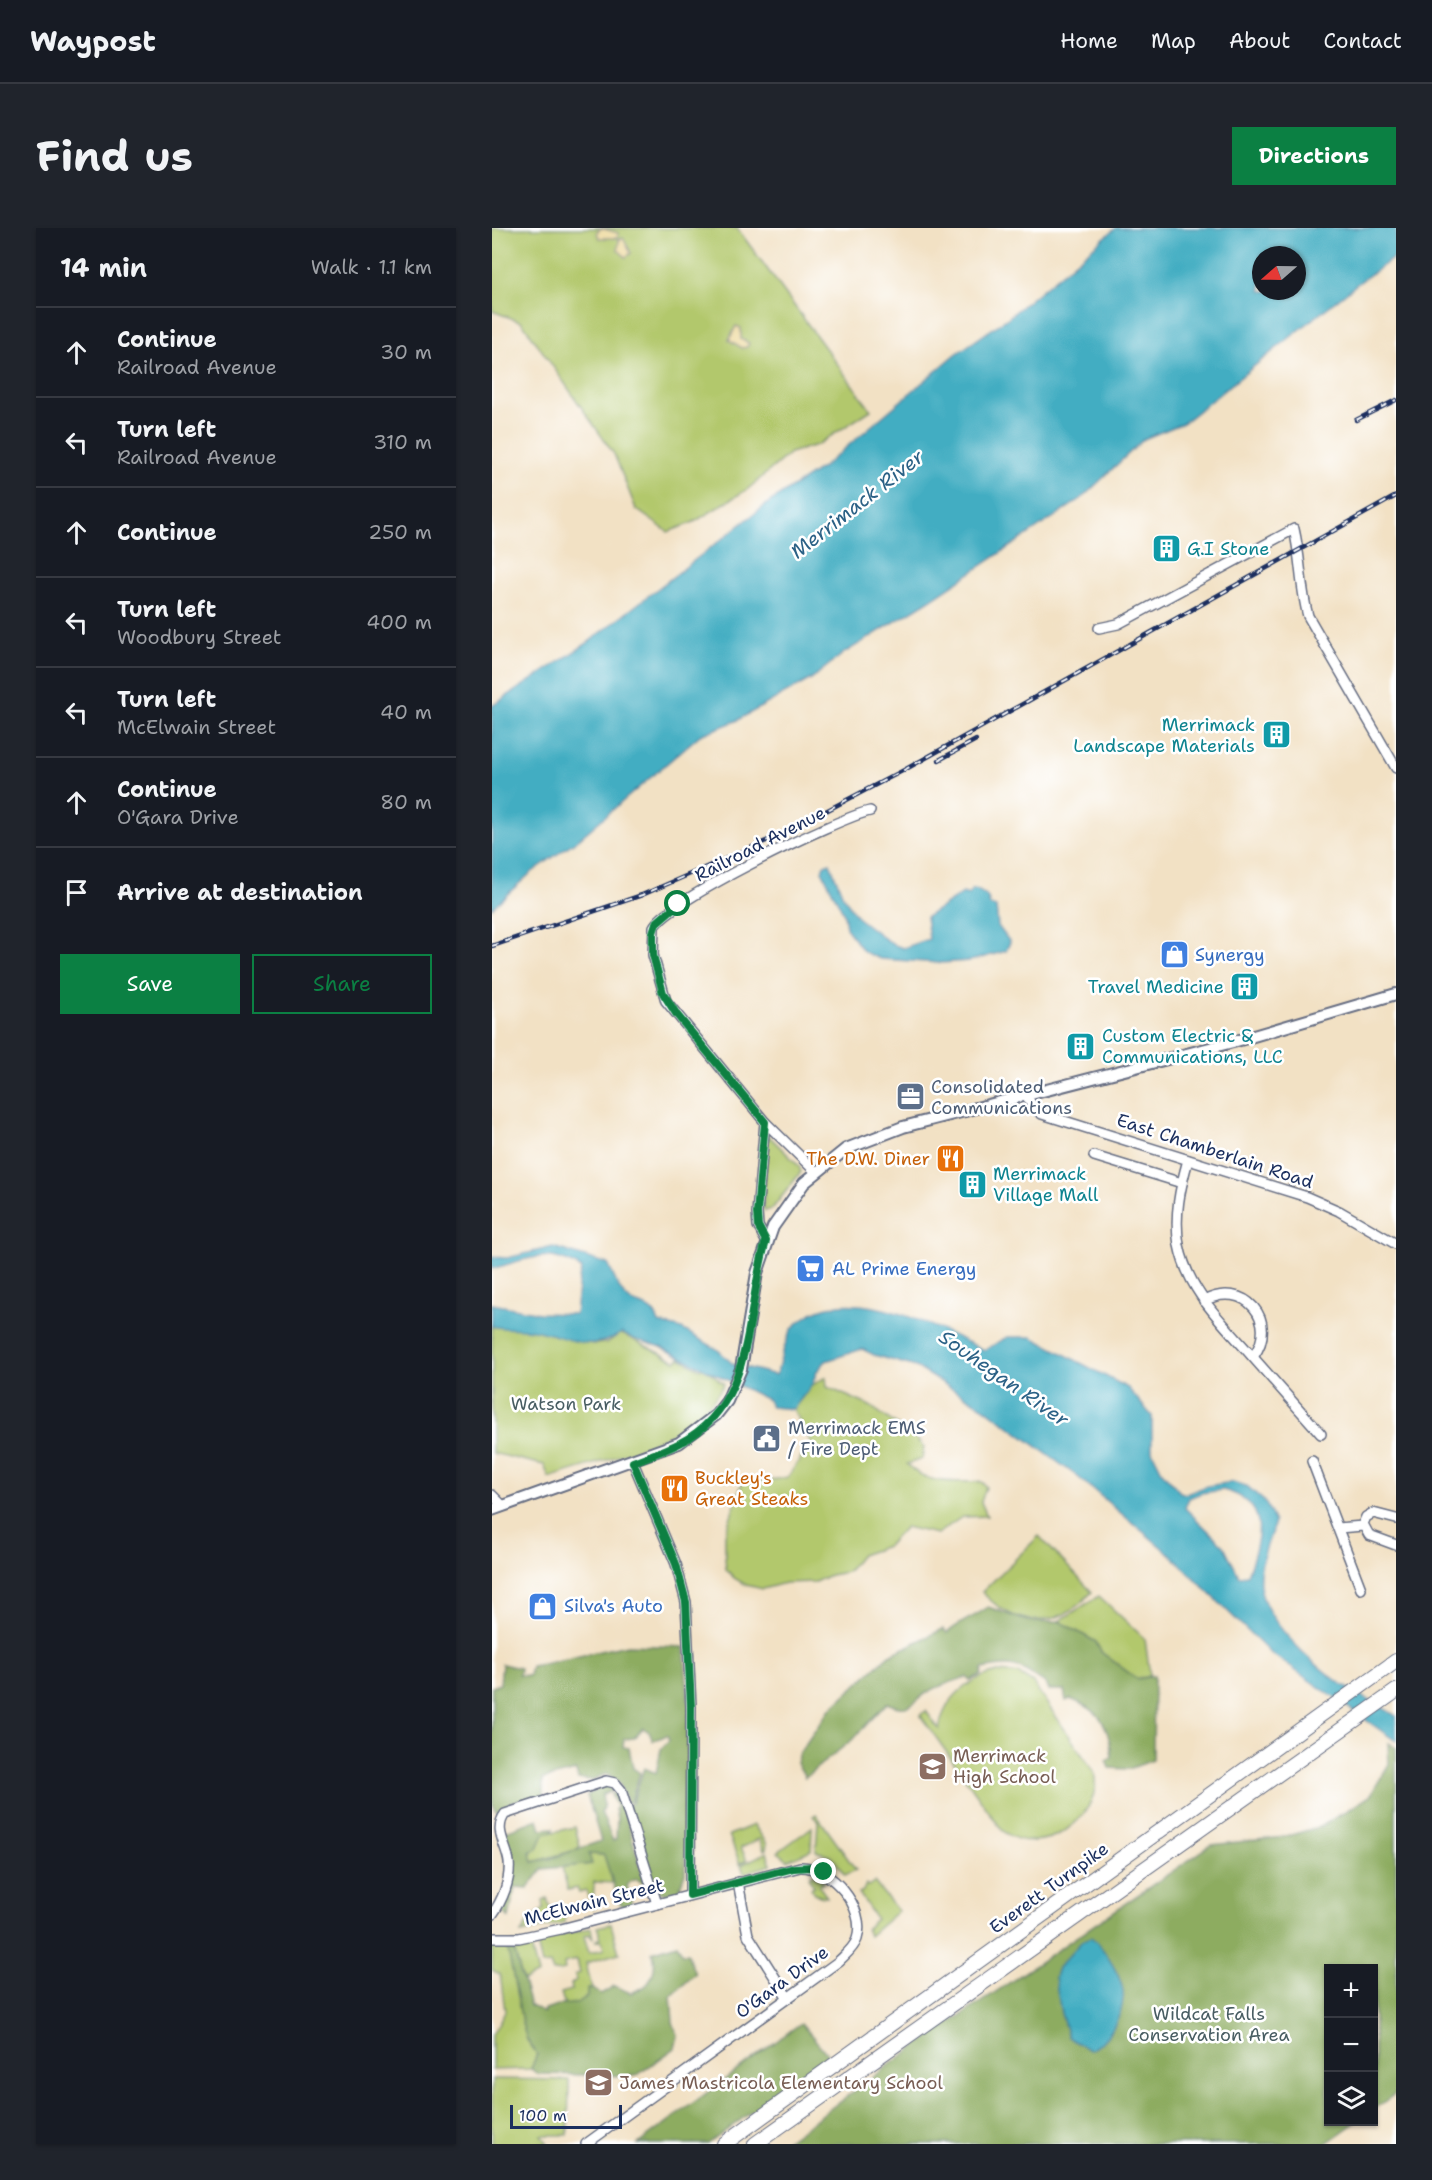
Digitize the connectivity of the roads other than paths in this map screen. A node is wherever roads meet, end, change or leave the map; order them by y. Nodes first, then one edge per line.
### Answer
1 (1100, 628) dead end
2 (1396, 768) edge
3 (870, 811) dead end
4 (1396, 994) edge
5 (1026, 1094) junction
6 (765, 1122) junction
7 (1094, 1156) dead end
8 (1188, 1160) junction
9 (816, 1172) junction
10 (1182, 1183) junction
11 (766, 1241) junction
12 (1396, 1244) edge
13 (1204, 1301) junction
14 (1253, 1357) junction
15 (1321, 1434) dead end
16 (1312, 1461) dead end
17 (633, 1462) junction
18 (492, 1495) edge
19 (503, 1506) junction
20 (492, 1510) edge
21 (1396, 1518) edge
22 (1363, 1526) junction
23 (1338, 1528) junction
24 (1396, 1545) edge
25 (1361, 1589) dead end
26 (1392, 1664) edge
27 (1396, 1691) edge
28 (738, 1882) junction
29 (690, 1895) junction
30 (657, 1904) junction
31 (492, 1916) edge
32 (493, 1935) edge
33 (788, 1998) junction
34 (586, 2144) edge
35 (724, 2144) edge
36 (755, 2144) edge

1 - 2 street
3 - 6 street, Railroad Avenue
4 - 5 main road
5 - 8 street, East Chamberlain Road
5 - 9 main road
6 - 9 street, Railroad Avenue
6 - 11 street
7 - 10 street
8 - 10 street
8 - 12 street, East Chamberlain Road
9 - 11 main road
10 - 13 street
11 - 17 main road
13 - 14 street
13 - 14 street
14 - 15 street
16 - 23 street
17 - 19 main road
17 - 29 street
18 - 19 street
19 - 20 main road
21 - 22 street
22 - 23 street
22 - 24 street
23 - 25 street
26 - 35 highway, Everett Turnpike
27 - 36 highway
28 - 29 street, McElwain Street
28 - 33 street
28 - 33 street, O'Gara Drive
29 - 30 street, McElwain Street
30 - 31 street
30 - 32 street, McElwain Street
33 - 34 street, O'Gara Drive

